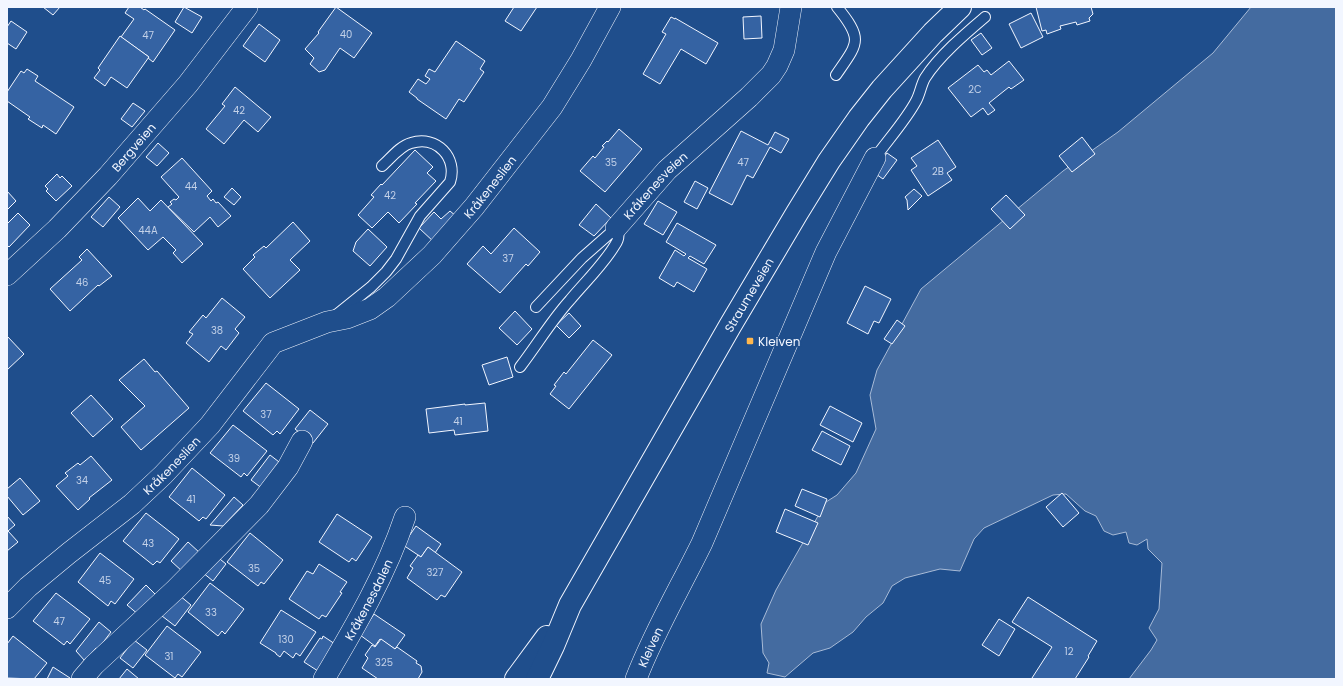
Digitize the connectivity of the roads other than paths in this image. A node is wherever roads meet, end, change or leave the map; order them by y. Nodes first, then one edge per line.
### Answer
1 (247, 7) edge
2 (610, 7) edge
3 (791, 7) edge
4 (837, 7) edge
5 (960, 7) edge
6 (985, 17) dead end
7 (836, 76) dead end
8 (875, 158) joint
9 (382, 166) dead end
10 (616, 228) junction
11 (7, 275) edge
12 (536, 307) dead end
13 (327, 322) junction
14 (520, 367) dead end
15 (302, 440) dead end
16 (405, 517) dead end
17 (570, 605) junction
18 (7, 608) edge
19 (82, 679) edge
20 (324, 679) edge
21 (516, 679) edge
22 (537, 679) edge
23 (636, 679) edge

1 - 11 street, Bergveien
2 - 13 street, Kråkeneslien
3 - 10 street, Kråkenesveien
4 - 7 lane
5 - 17 main road, Straumeveien
6 - 8 lane
8 - 23 street, Kleiven
9 - 13 lane, Kråkeneslien
10 - 12 lane
10 - 14 lane, Kråkenesveien
13 - 18 street, Kråkeneslien
15 - 19 street
16 - 20 street, Kråkenesdalen
17 - 21 main road, Straumeveien
17 - 22 main road, Straumeveien

